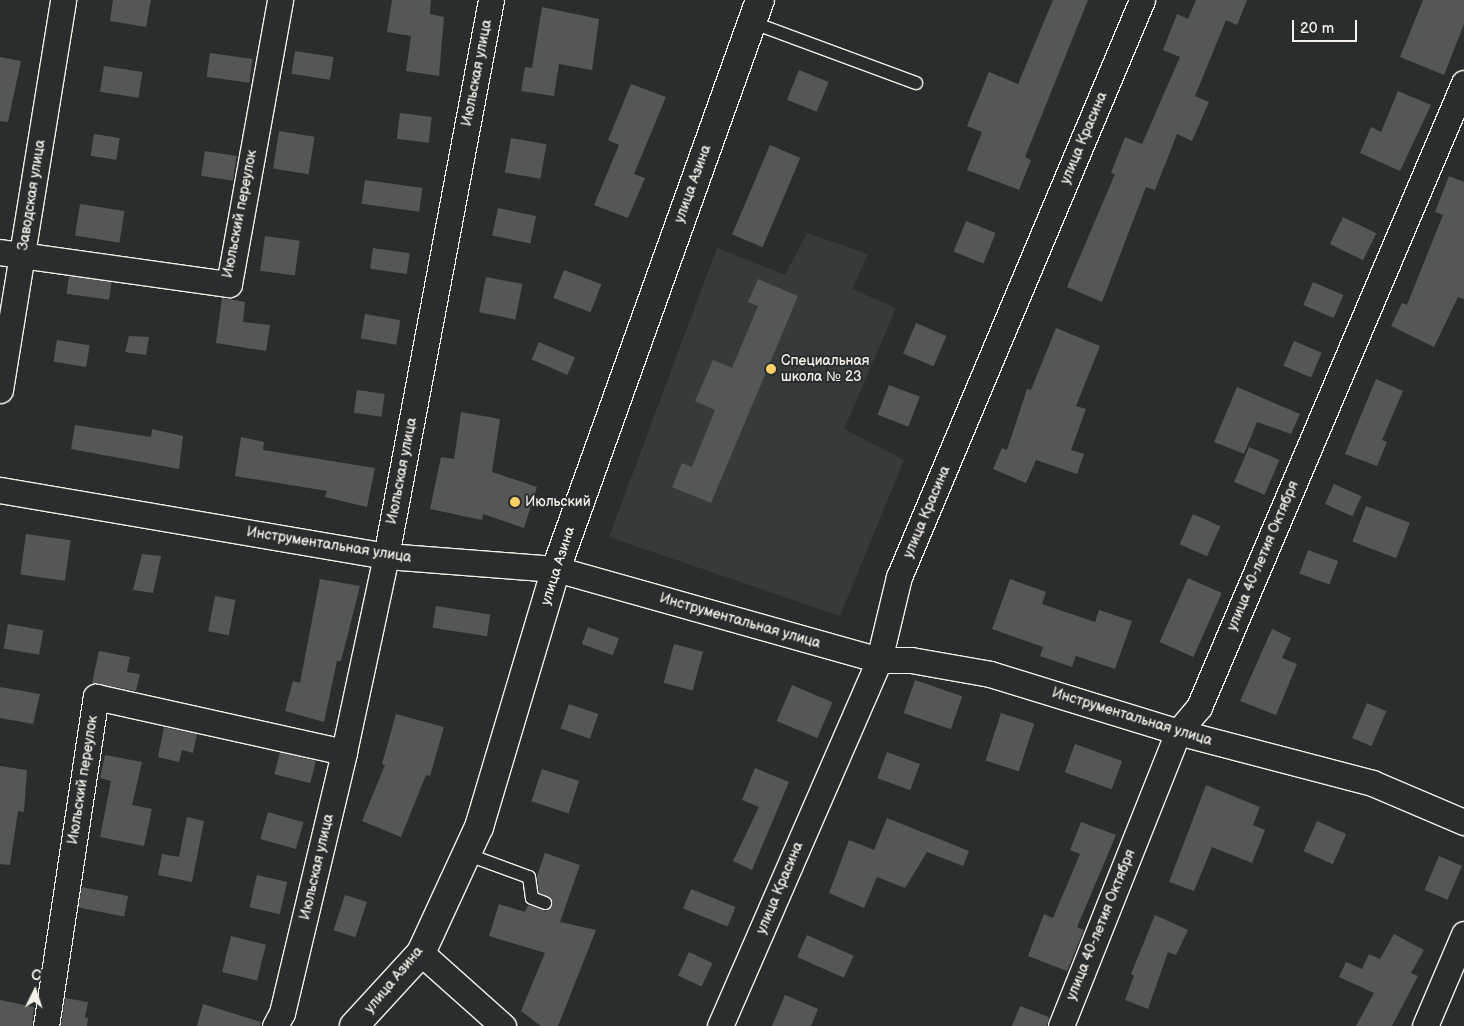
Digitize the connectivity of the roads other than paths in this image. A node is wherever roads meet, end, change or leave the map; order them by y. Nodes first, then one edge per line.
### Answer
1 (63, 0) edge
2 (280, 0) edge
3 (491, 0) edge
4 (1142, 0) edge
5 (756, 11) edge
6 (916, 83) dead end
7 (1464, 83) edge
8 (11, 254) edge
9 (0, 390) edge
10 (0, 490) edge
11 (386, 556) junction
12 (556, 569) junction
13 (879, 660) junction
14 (1178, 732) junction
15 (344, 752) junction
16 (1464, 822) edge
17 (466, 854) junction
18 (545, 903) dead end
19 (1464, 934) edge
20 (420, 953) junction
21 (46, 1026) edge
22 (275, 1026) edge
23 (354, 1026) edge
24 (502, 1026) edge
25 (720, 1026) edge
26 (1061, 1026) edge
27 (1425, 1026) edge

1 - 8 street, Заводская улица
2 - 8 street, Июльский переулок
3 - 11 street, Июльская улица
4 - 13 street, улица Красина
5 - 6 lane
5 - 12 main road, улица Азина
7 - 14 street, улица 40-летия Октября
8 - 9 street, Заводская улица
10 - 11 street, Инструментальная улица
11 - 12 street, Инструментальная улица
11 - 15 street, Июльская улица
12 - 13 street, Инструментальная улица
12 - 17 main road, улица Азина
13 - 14 street, Инструментальная улица
13 - 25 street, улица Красина
14 - 16 street, Инструментальная улица
14 - 26 street, улица 40-летия Октября
15 - 21 street, Июльский переулок
15 - 22 street, Июльская улица
17 - 18 lane
17 - 20 main road, улица Азина
19 - 27 street
20 - 23 main road, улица Азина
20 - 24 street

